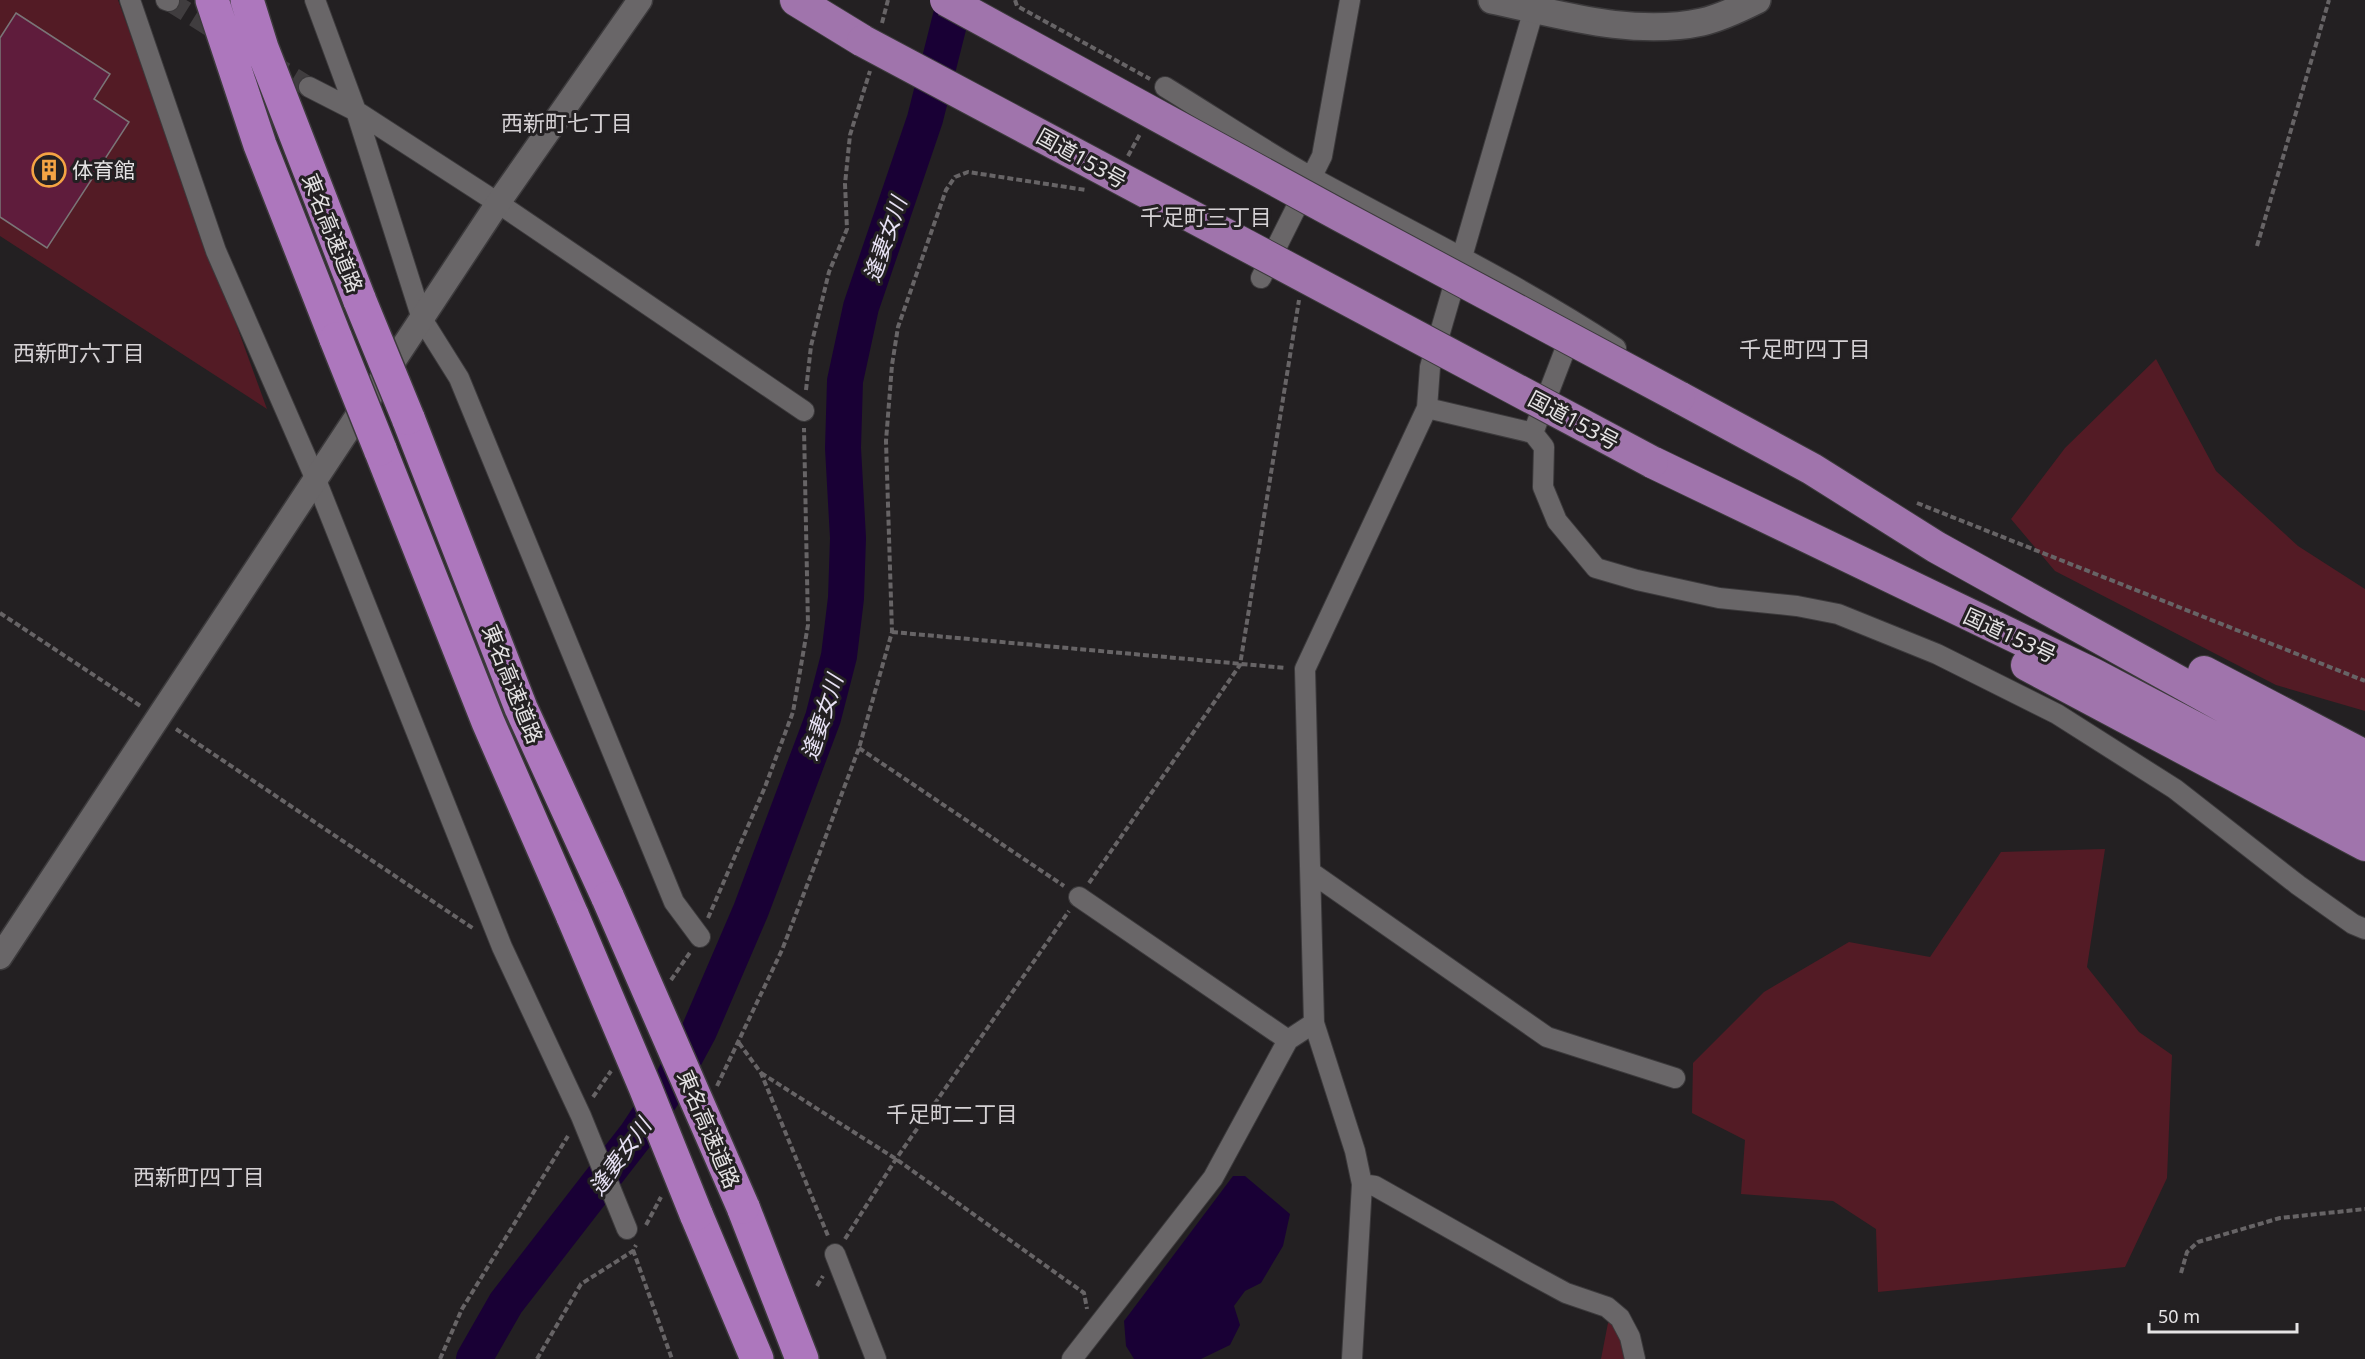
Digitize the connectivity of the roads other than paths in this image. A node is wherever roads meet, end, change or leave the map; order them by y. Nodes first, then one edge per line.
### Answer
1 (130, 0) edge
2 (212, 0) tunnel mouth
3 (247, 0) edge
4 (315, 0) edge
5 (640, 0) edge
6 (796, 0) edge
7 (946, 0) edge
8 (1350, 0) edge
9 (1492, 0) edge
10 (1757, 0) edge
11 (1534, 9) junction
12 (309, 87) tunnel mouth
13 (1165, 87) road end
14 (356, 111) junction
15 (1311, 177) junction
16 (498, 202) junction
17 (1461, 257) junction
18 (1261, 278) dead end
19 (422, 319) junction
20 (1576, 321) junction
21 (1427, 408) junction
22 (804, 411) road end
23 (1533, 433) junction
24 (1852, 477) dead end
25 (316, 480) junction
26 (1988, 625) junction
27 (2358, 772) edge
28 (2365, 817) edge
29 (2365, 844) edge
30 (1312, 873) junction
31 (1079, 897) road end
32 (2365, 929) edge
33 (700, 937) road end
34 (0, 957) edge
35 (1314, 1023) junction
36 (1288, 1040) junction
37 (1675, 1078) dead end
38 (1362, 1184) junction
39 (627, 1229) road end
40 (836, 1254) road end
41 (757, 1359) edge
42 (802, 1359) edge
43 (876, 1359) edge
44 (1072, 1359) edge
45 (1352, 1359) edge
46 (1635, 1359) edge

1 - 25 street
2 - 41 highway, 東名高速道路, bridge
3 - 42 highway, 東名高速道路, bridge
4 - 14 street
5 - 16 street
6 - 26 highway, 国道153号, bridge
7 - 27 highway, bridge
8 - 15 street
9 - 11 main road
10 - 11 main road
11 - 17 street
12 - 14 street
13 - 15 street
14 - 16 street
14 - 19 street
15 - 17 street
15 - 18 street
16 - 19 street
16 - 22 street
17 - 20 street
17 - 21 street
19 - 25 street
19 - 33 street
20 - 23 street
20 - 24 street
21 - 23 street
21 - 30 street
23 - 32 street
25 - 34 street
25 - 39 street
26 - 28 highway, 国道153号
26 - 29 highway
30 - 35 street
30 - 37 street
31 - 36 street
35 - 36 street
35 - 38 street
36 - 44 street
38 - 45 street
38 - 46 street
40 - 43 street

